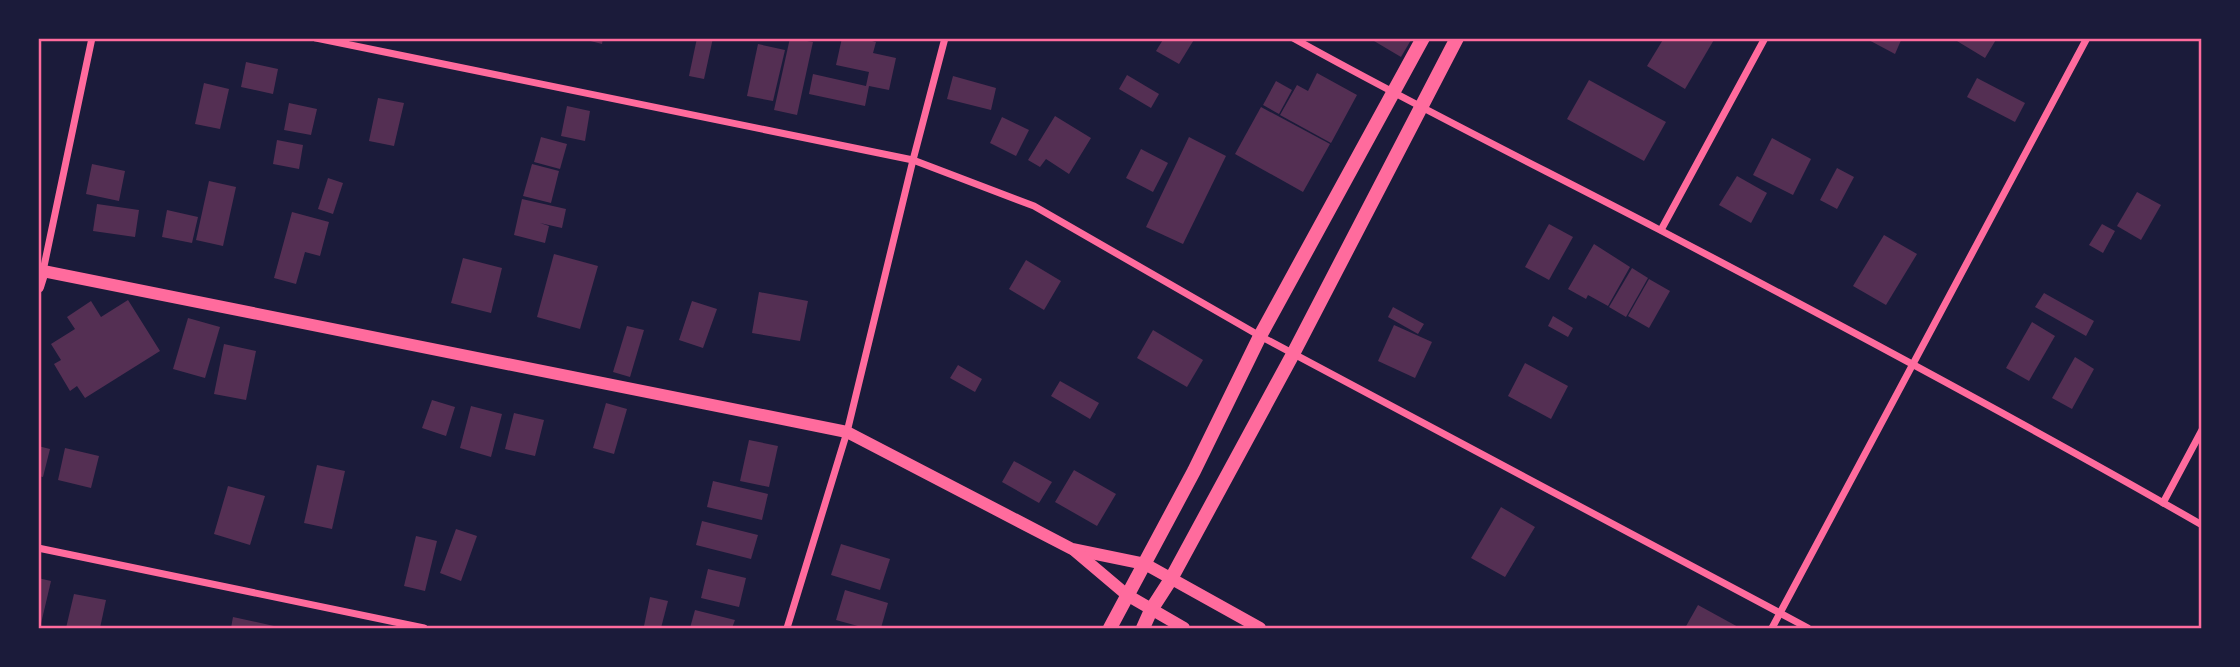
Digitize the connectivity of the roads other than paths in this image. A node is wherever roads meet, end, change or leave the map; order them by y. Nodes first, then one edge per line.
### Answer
1 (92, 38) edge
2 (316, 38) edge
3 (945, 38) edge
4 (1293, 38) edge
5 (1423, 38) edge
6 (1457, 38) edge
7 (1765, 38) edge
8 (2087, 38) edge
9 (1393, 93) junction
10 (1421, 106) junction
11 (913, 160) junction
12 (1661, 230) junction
13 (41, 270) edge
14 (38, 287) edge
15 (1260, 336) junction
16 (1293, 354) junction
17 (1913, 366) junction
18 (2202, 430) edge
19 (847, 432) junction
20 (2163, 503) junction
21 (2202, 525) edge
22 (38, 548) edge
23 (1072, 549) junction
24 (1145, 564) junction
25 (1171, 579) junction
26 (1127, 595) junction
27 (1151, 610) junction
28 (1781, 614) junction
29 (424, 628) edge
30 (787, 628) edge
31 (1110, 628) edge
32 (1143, 628) edge
33 (1184, 628) edge
34 (1260, 628) edge
35 (1772, 628) edge
36 (1808, 628) edge

1 - 13 street
2 - 11 street
3 - 11 street
4 - 9 street
5 - 9 main road
6 - 10 main road
7 - 12 street
8 - 17 street
9 - 10 street
9 - 15 main road
10 - 12 street
10 - 16 main road
11 - 15 street
11 - 19 street
12 - 17 street
13 - 14 street
13 - 19 street
15 - 16 street
15 - 24 main road
16 - 25 main road
16 - 28 street
17 - 20 street
17 - 28 street
18 - 20 street
19 - 23 street
19 - 30 street
20 - 21 street
22 - 29 street
23 - 24 street
23 - 26 street
24 - 25 street
24 - 26 main road
25 - 27 main road
25 - 34 street
26 - 27 street
26 - 31 main road
27 - 32 main road
27 - 33 street
28 - 35 street
28 - 36 street

